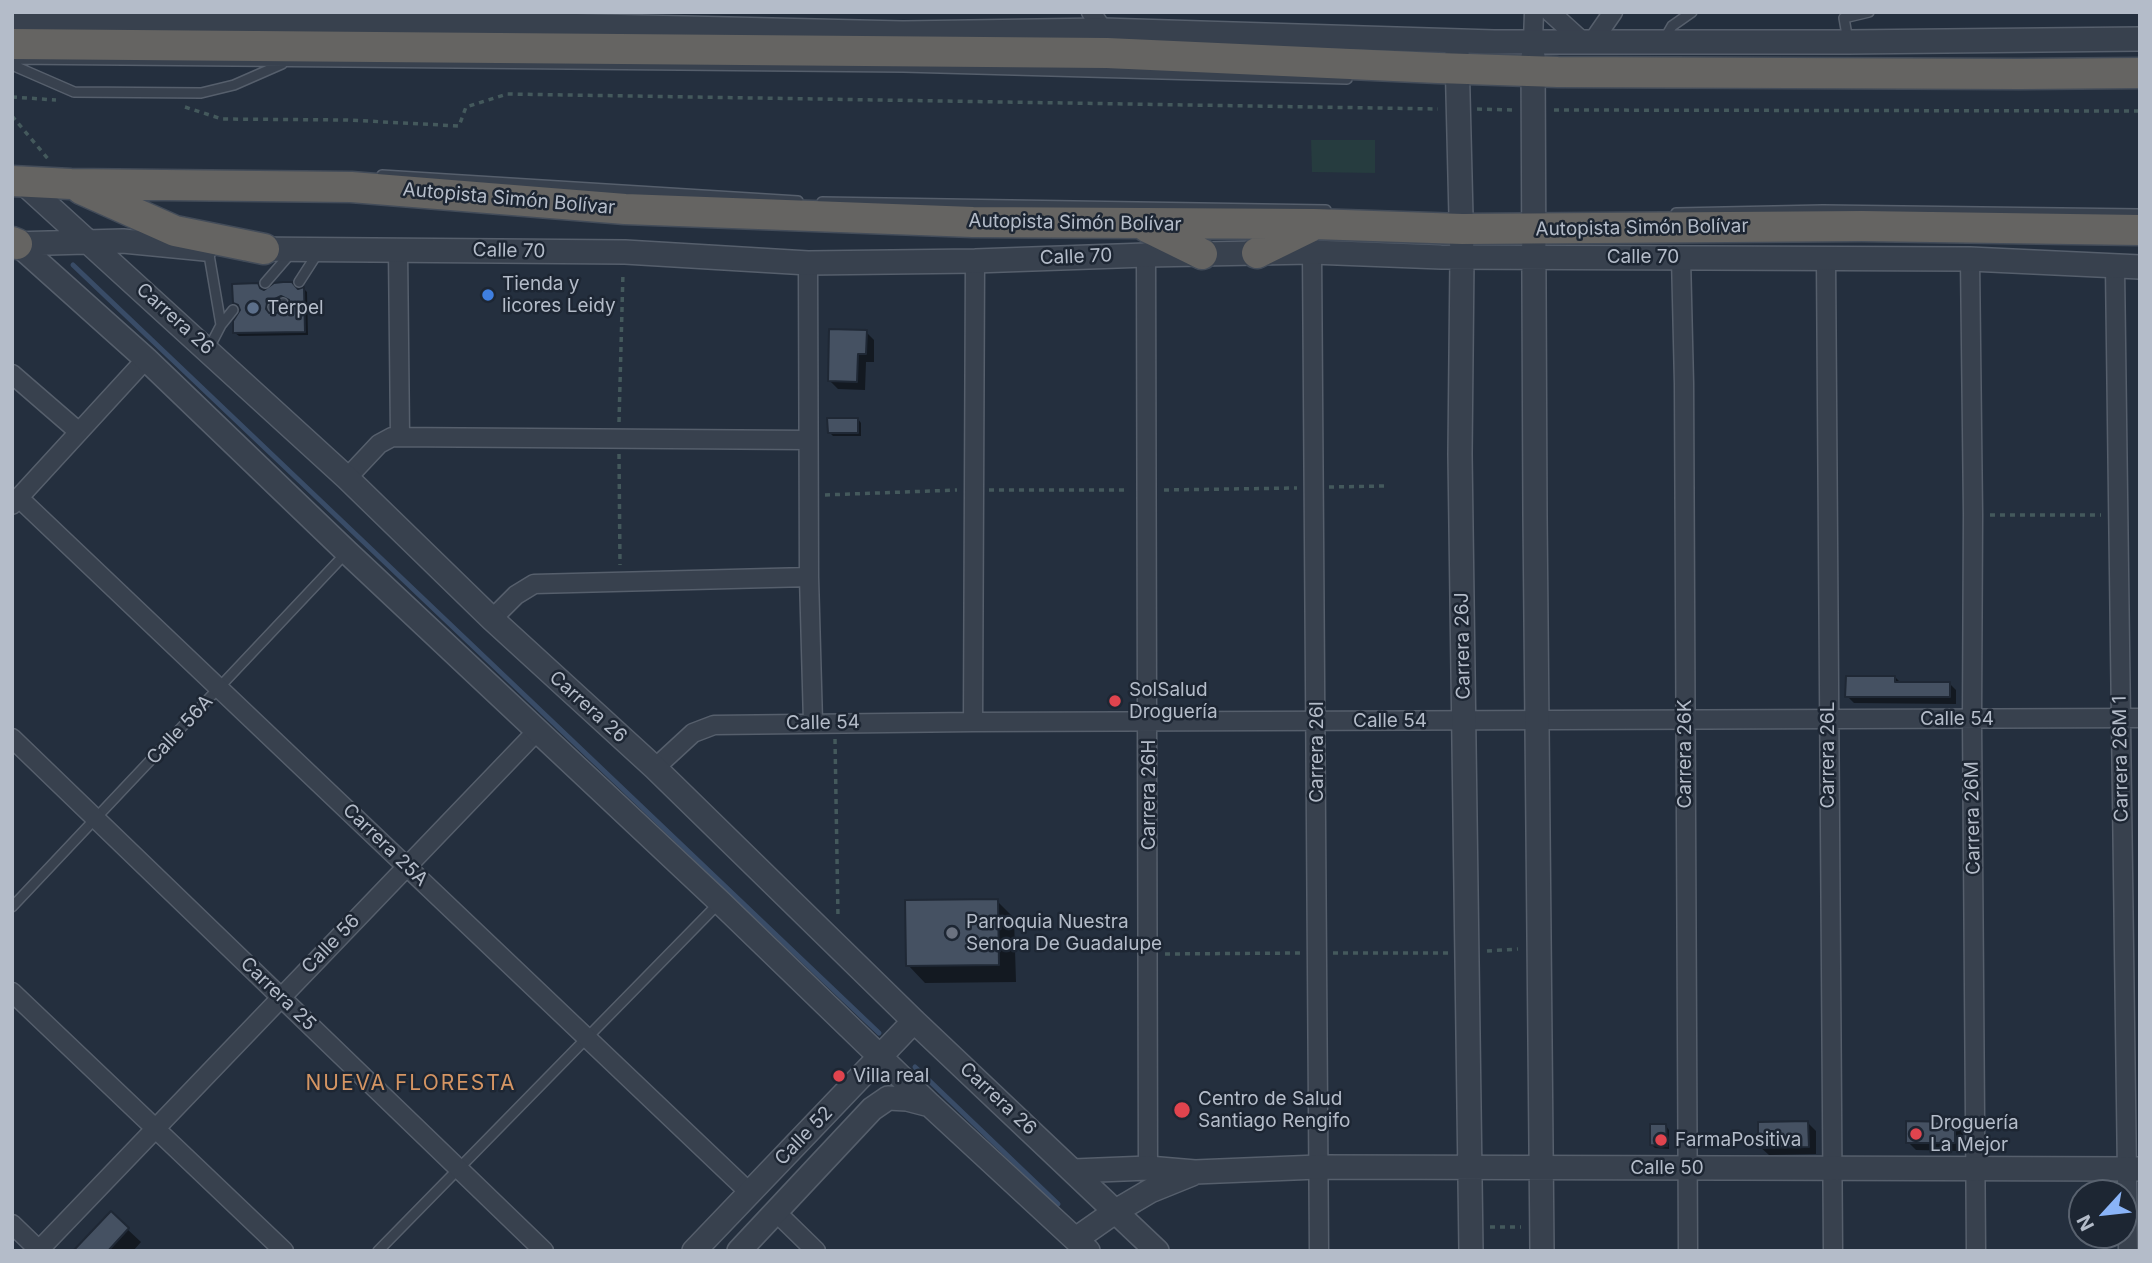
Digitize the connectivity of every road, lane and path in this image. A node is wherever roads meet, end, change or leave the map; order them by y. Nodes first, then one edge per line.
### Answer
1 (1534, 12) edge
2 (1550, 12) edge
3 (1613, 12) edge
4 (1692, 12) edge
5 (1869, 12) edge
6 (1844, 15) edge
7 (233, 18) edge
8 (554, 19) edge
9 (1097, 21) edge
10 (12, 22) edge
11 (2140, 39) edge
12 (2018, 40) junction
13 (1588, 41) junction
14 (1663, 41) junction
15 (1848, 42) junction
16 (903, 43) junction
17 (12, 44) edge
18 (12, 59) edge
19 (287, 62) junction
20 (12, 65) edge
21 (1458, 71) junction
22 (1533, 73) junction
23 (2140, 73) edge
24 (2020, 74) junction
25 (1357, 79) dead end
26 (1458, 109) junction
27 (1534, 110) junction
28 (2140, 111) edge
29 (12, 116) edge
30 (222, 119) dead end
31 (49, 160) dead end
32 (16, 174) edge
33 (374, 174) dead end
34 (71, 184) junction
35 (1342, 211) dead end
36 (1664, 213) dead end
37 (2140, 214) edge
38 (1141, 224) junction
39 (1462, 227) junction
40 (1534, 227) junction
41 (2140, 230) edge
42 (1313, 238) junction
43 (14, 242) edge
44 (92, 243) junction
45 (208, 249) junction
46 (279, 249) junction
47 (320, 249) junction
48 (398, 250) junction
49 (625, 252) junction
50 (1257, 253) joint
51 (1202, 254) junction
52 (1146, 255) junction
53 (1681, 257) junction
54 (1826, 258) junction
55 (1970, 259) junction
56 (975, 261) junction
57 (808, 262) junction
58 (2140, 267) edge
59 (2115, 268) junction
60 (299, 282) dead end
61 (265, 283) dead end
62 (283, 303) dead end
63 (273, 307) dead end
64 (233, 310) dead end
65 (221, 326) junction
66 (208, 350) junction
67 (146, 359) junction
68 (12, 374) edge
69 (79, 432) junction
70 (400, 436) junction
71 (618, 438) junction
72 (808, 440) junction
73 (347, 478) junction
74 (1385, 486) dead end
75 (1315, 488) junction
76 (973, 490) junction
77 (1148, 490) junction
78 (809, 495) junction
79 (16, 501) edge
80 (1973, 515) junction
81 (2118, 515) junction
82 (347, 552) junction
83 (809, 577) junction
84 (620, 582) junction
85 (492, 619) junction
86 (219, 688) junction
87 (2120, 718) junction
88 (2140, 718) edge
89 (1827, 719) junction
90 (1537, 720) junction
91 (1684, 720) junction
92 (1972, 720) junction
93 (1317, 721) junction
94 (1464, 721) junction
95 (973, 722) junction
96 (1149, 722) junction
97 (813, 723) junction
98 (835, 723) junction
99 (538, 730) junction
100 (12, 738) edge
101 (655, 768) junction
102 (96, 818) junction
103 (407, 866) junction
104 (720, 902) junction
105 (12, 907) edge
106 (838, 947) junction
107 (1539, 947) junction
108 (1466, 953) junction
109 (12, 992) edge
110 (280, 996) junction
111 (914, 1021) junction
112 (587, 1038) junction
113 (880, 1057) junction
114 (930, 1105) junction
115 (156, 1129) junction
116 (1318, 1167) junction
117 (1148, 1168) junction
118 (1470, 1168) junction
119 (1542, 1168) junction
120 (1688, 1168) junction
121 (1976, 1168) junction
122 (459, 1169) junction
123 (1832, 1169) junction
124 (2133, 1169) edge
125 (1074, 1171) junction
126 (1195, 1172) junction
127 (750, 1193) junction
128 (1116, 1211) junction
129 (776, 1212) junction
130 (12, 1224) edge
131 (1471, 1227) junction
132 (1542, 1228) junction
133 (1082, 1245) edge
134 (39, 1251) edge
135 (284, 1251) edge
136 (379, 1251) edge
137 (544, 1251) edge
138 (694, 1251) edge
139 (739, 1251) edge
140 (816, 1251) edge
141 (1157, 1251) edge
142 (1319, 1251) edge
143 (1471, 1251) edge
144 (1542, 1251) edge
145 (1688, 1251) edge
146 (1833, 1251) edge
147 (1976, 1251) edge
148 (2128, 1251) edge

1 - 22 street
2 - 13 street
3 - 13 street
4 - 14 lane
5 - 6 lane
6 - 15 lane
7 - 8 street
7 - 10 street
8 - 16 street
9 - 16 street
9 - 21 street
11 - 12 street
12 - 15 street
12 - 24 street
13 - 14 street
13 - 22 street
14 - 15 street
16 - 17 highway
16 - 21 highway
18 - 19 lane
19 - 20 lane
19 - 25 lane
21 - 22 highway
21 - 26 street, Carrera 26J
22 - 24 highway
22 - 27 street
23 - 24 highway
26 - 27 path
26 - 30 path
26 - 39 street, Carrera 26J
27 - 28 path
27 - 40 street
29 - 31 path
32 - 34 highway, Autopista Simón Bolívar
32 - 44 street, Carrera 26
33 - 35 lane
34 - 38 highway, Autopista Simón Bolívar
34 - 46 highway
36 - 37 lane
38 - 42 highway, Autopista Simón Bolívar
38 - 51 highway
39 - 40 highway, Autopista Simón Bolívar
39 - 42 highway, Autopista Simón Bolívar
39 - 94 street, Carrera 26J
40 - 41 highway, Autopista Simón Bolívar
40 - 53 street, Calle 70
40 - 90 street
42 - 50 highway
42 - 75 street, Carrera 26I
43 - 44 street, Calle 70
43 - 67 street
44 - 45 street, Calle 70
44 - 66 street, Carrera 26
45 - 46 street, Calle 70
45 - 65 lane
46 - 47 street, Calle 70
46 - 61 lane
47 - 48 street, Calle 70
47 - 60 lane
48 - 49 street, Calle 70
48 - 70 street
49 - 57 street, Calle 70
49 - 71 path
50 - 51 street, Calle 70
51 - 52 street, Calle 70
52 - 56 street, Calle 70
52 - 77 street, Carrera 26H
53 - 54 street, Calle 70
53 - 91 street, Carrera 26K
54 - 55 street, Calle 70
54 - 89 street, Carrera 26L
55 - 59 street, Calle 70
55 - 80 street, Carrera 26M
56 - 57 street, Calle 70
56 - 76 street
57 - 72 street
58 - 59 street, Calle 70
59 - 81 street, Carrera 26M 1
62 - 63 lane
64 - 65 lane
65 - 66 lane
66 - 73 street, Carrera 26
67 - 69 street
67 - 82 street
68 - 69 street
69 - 79 street
70 - 71 street
70 - 73 street
71 - 72 street
71 - 84 path
72 - 78 street
73 - 85 street, Carrera 26
74 - 75 path
75 - 77 path
75 - 93 street, Carrera 26I
76 - 77 path
76 - 78 path
76 - 95 street
77 - 96 street, Carrera 26H
78 - 83 street
79 - 86 street, Carrera 25A
80 - 81 path
80 - 92 street, Carrera 26M
81 - 87 street, Carrera 26M 1
82 - 86 lane, Calle 56A
82 - 99 street
83 - 84 street
83 - 97 street
84 - 85 street
85 - 101 street, Carrera 26
86 - 102 lane, Calle 56A
86 - 103 street, Carrera 25A
87 - 88 street, Calle 54
87 - 92 street, Calle 54
87 - 124 street, Carrera 26M 1
89 - 91 street, Calle 54
89 - 92 street, Calle 54
89 - 123 street, Carrera 26L
90 - 91 street, Calle 54
90 - 94 street, Calle 54
90 - 107 street
91 - 120 street, Carrera 26K
92 - 121 street, Carrera 26M
93 - 94 street, Calle 54
93 - 96 street, Calle 54
93 - 116 street, Carrera 26I
94 - 108 street, Carrera 26J
95 - 96 street, Calle 54
95 - 98 street, Calle 54
96 - 117 street, Carrera 26H
97 - 98 street, Calle 54
97 - 101 street, Calle 54
98 - 106 path
99 - 103 street, Calle 56
99 - 104 street
100 - 102 street, Carrera 25
101 - 106 street, Carrera 26
102 - 105 lane, Calle 56A
102 - 110 street, Carrera 25
103 - 110 street, Calle 56
103 - 112 street, Carrera 25A
104 - 112 lane
104 - 113 street
106 - 111 street, Carrera 26
107 - 108 path
107 - 119 street
108 - 118 street, Carrera 26J
109 - 115 street
110 - 115 street, Calle 56
110 - 122 street, Carrera 25
111 - 113 street, Calle 52
111 - 125 street, Carrera 26
112 - 122 lane
112 - 127 street, Carrera 25A
113 - 114 street
113 - 127 street, Calle 52
114 - 129 street, Calle 52
114 - 133 street
115 - 134 street, Calle 56
115 - 135 street
116 - 118 street, Calle 50
116 - 126 street, Calle 50
116 - 142 street, Carrera 26I
117 - 125 street, Calle 50
117 - 126 street, Calle 50
118 - 119 street, Calle 50
118 - 131 street, Carrera 26J
119 - 120 street, Calle 50
119 - 132 street
120 - 123 street, Calle 50
120 - 145 street, Carrera 26K
121 - 123 street, Calle 50
121 - 124 street, Calle 50
121 - 147 street, Carrera 26M
122 - 136 lane
122 - 137 street, Carrera 25
123 - 146 street, Carrera 26L
124 - 148 street, Carrera 26M 1
125 - 128 street, Carrera 26
126 - 128 street, Calle 50
127 - 138 street, Calle 52
128 - 133 street, Calle 50
128 - 141 street, Carrera 26
129 - 139 street, Calle 52
129 - 140 street
130 - 134 street
131 - 132 path
131 - 143 street, Carrera 26J
132 - 144 street

